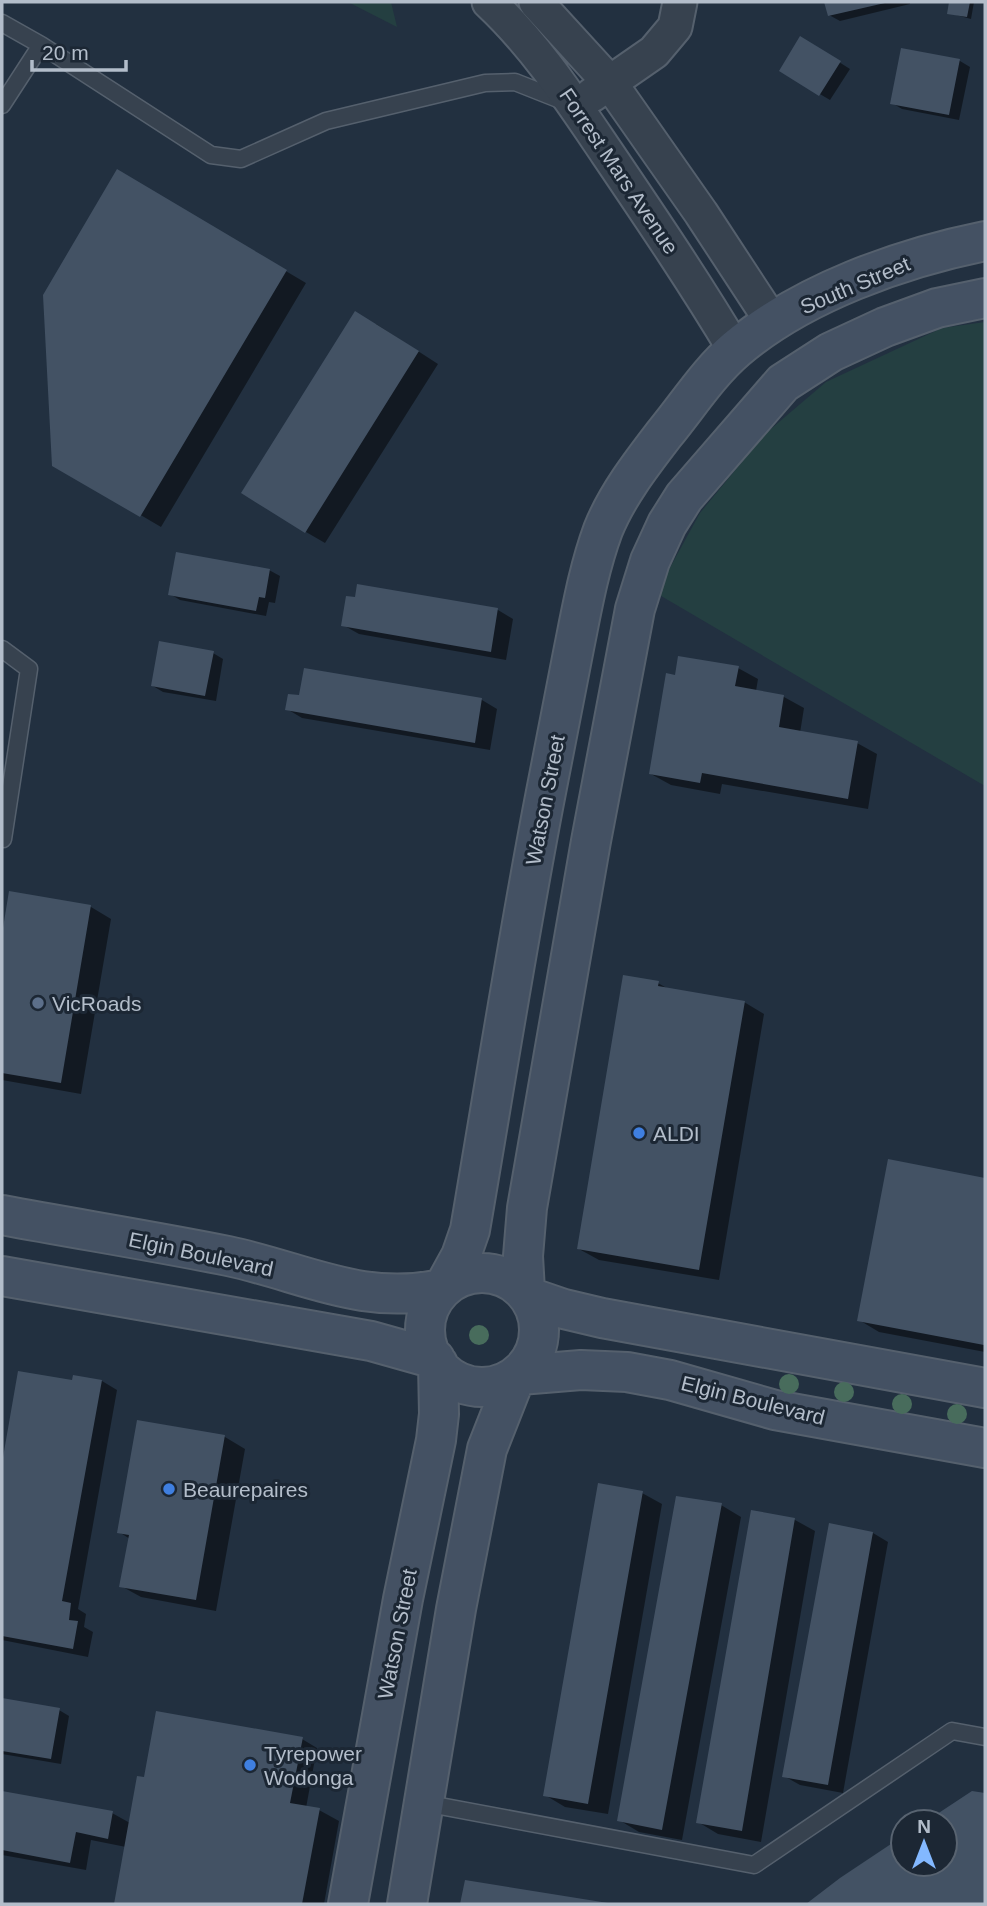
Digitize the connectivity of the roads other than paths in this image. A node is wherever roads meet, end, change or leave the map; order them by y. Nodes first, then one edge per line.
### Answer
1 (489, 2) edge
2 (536, 2) edge
3 (680, 2) edge
4 (2, 23) edge
5 (41, 45) junction
6 (610, 83) junction
7 (2, 105) edge
8 (575, 106) junction
9 (985, 241) edge
10 (985, 298) edge
11 (772, 323) junction
12 (735, 350) junction
13 (783, 383) junction
14 (585, 590) junction
15 (635, 609) junction
16 (2, 649) edge
17 (537, 838) junction
18 (4, 839) dead end
19 (591, 841) junction
20 (2, 1215) edge
21 (2, 1276) edge
22 (443, 1288) junction
23 (527, 1294) junction
24 (436, 1361) junction
25 (517, 1376) junction
26 (985, 1388) edge
27 (985, 1448) edge
28 (403, 1599) junction
29 (456, 1609) junction
30 (985, 1737) edge
31 (367, 1793) junction
32 (424, 1804) junction
33 (348, 1904) edge
34 (407, 1904) edge

1 - 8 street, Forrest Mars Avenue
2 - 6 street, Forrest Mars Avenue
3 - 6 street
4 - 5 lane
5 - 7 lane
5 - 8 lane
6 - 8 street
6 - 11 street, Forrest Mars Avenue
8 - 12 street, Forrest Mars Avenue
9 - 11 street, South Street
10 - 13 street
11 - 12 street, South Street
11 - 13 street
12 - 13 street
12 - 14 street, Watson Street
13 - 15 street
14 - 15 street
14 - 17 street, Watson Street
15 - 19 street
16 - 18 lane
17 - 19 street
17 - 22 street, Watson Street
19 - 23 street
20 - 22 street, Elgin Boulevard
21 - 24 street
22 - 23 street
22 - 24 street
23 - 25 street
23 - 26 street
24 - 25 street
24 - 28 street, Watson Street
25 - 27 street, Elgin Boulevard
25 - 29 street
28 - 29 street
28 - 31 street, Watson Street
29 - 32 street
30 - 32 lane
31 - 32 street
31 - 33 street, Watson Street
32 - 34 street

